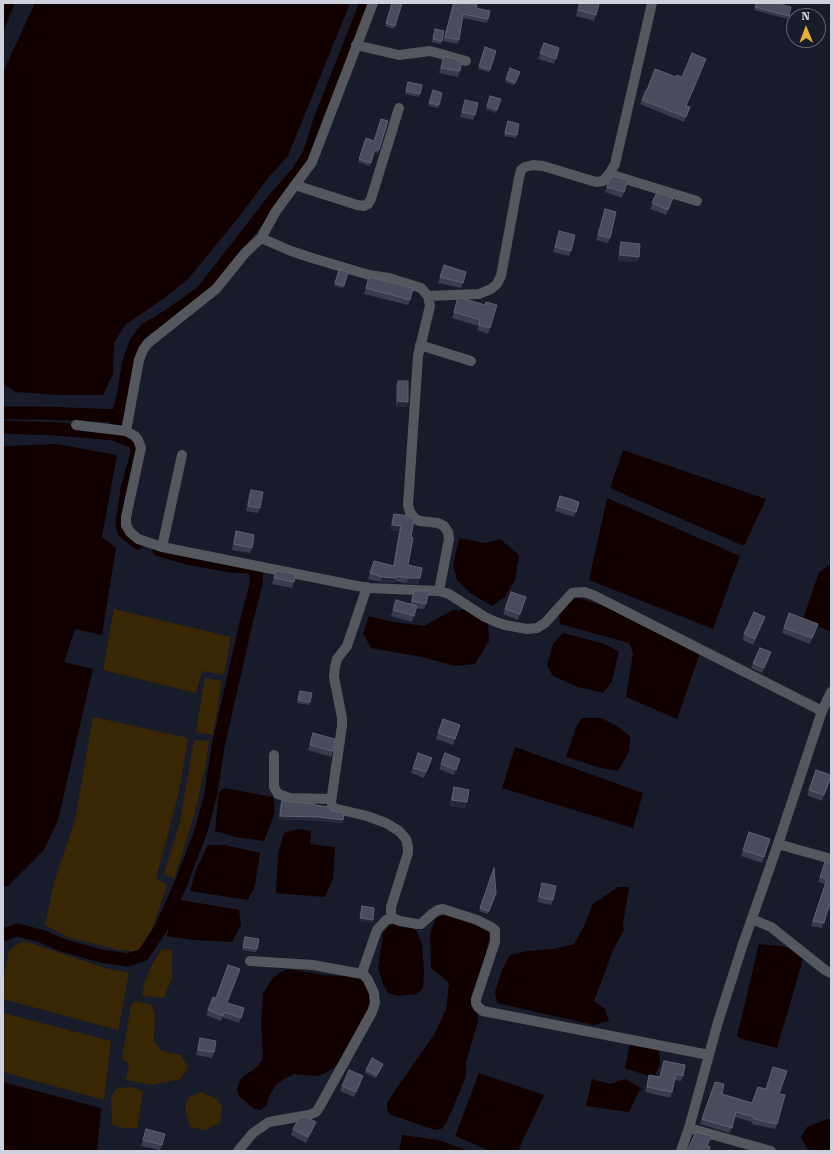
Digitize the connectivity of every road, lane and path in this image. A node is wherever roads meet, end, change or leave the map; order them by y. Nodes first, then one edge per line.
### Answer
1 (373, 3) edge
2 (652, 3) edge
3 (356, 45) junction
4 (466, 61) dead end
5 (399, 108) dead end
6 (609, 174) junction
7 (295, 185) junction
8 (697, 201) dead end
9 (261, 238) junction
10 (428, 296) junction
11 (420, 345) junction
12 (471, 361) dead end
13 (76, 425) dead end
14 (118, 431) junction
15 (182, 455) dead end
16 (162, 547) junction
17 (367, 587) junction
18 (440, 591) junction
19 (831, 692) edge
20 (822, 711) junction
21 (274, 755) dead end
22 (331, 799) junction
23 (778, 844) junction
24 (831, 859) edge
25 (390, 919) junction
26 (752, 919) junction
27 (250, 961) dead end
28 (831, 973) edge
29 (362, 974) junction
30 (709, 1055) junction
31 (689, 1128) junction
32 (238, 1151) edge
33 (681, 1151) edge
34 (771, 1151) edge

1 - 3 street
2 - 6 street
3 - 4 street
3 - 7 street
5 - 7 street
6 - 8 street
6 - 10 street
7 - 9 street
9 - 10 street
9 - 14 street
10 - 11 street
11 - 12 street
11 - 18 street
13 - 14 street
14 - 16 street
15 - 16 street
16 - 17 street
17 - 18 street
17 - 22 street
18 - 20 street
19 - 20 street
20 - 23 street
21 - 22 street
22 - 25 street
23 - 24 street
23 - 26 street
25 - 29 street
25 - 30 street
26 - 28 street
26 - 30 street
27 - 29 street
29 - 32 street
30 - 31 street
31 - 33 street
31 - 34 street

